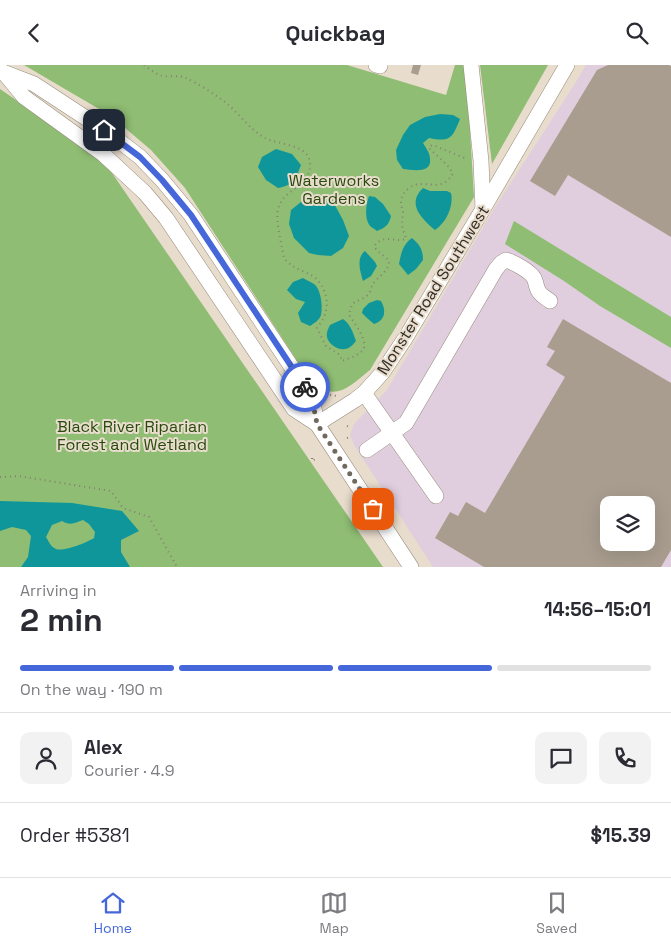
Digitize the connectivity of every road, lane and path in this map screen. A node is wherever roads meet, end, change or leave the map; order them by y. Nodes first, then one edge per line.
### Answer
1 (144, 65) edge
2 (376, 65) edge
3 (380, 65) edge
4 (471, 65) edge
5 (567, 65) edge
6 (2, 71) edge
7 (481, 165) junction
8 (484, 209) junction
9 (550, 301) dead end
10 (321, 393) dead end
11 (364, 393) junction
12 (340, 396) dead end
13 (317, 424) junction
14 (348, 426) dead end
15 (351, 428) dead end
16 (392, 433) junction
17 (367, 450) dead end
18 (0, 477) edge
19 (436, 496) dead end
20 (177, 567) edge
21 (411, 567) edge

1 - 7 path
2 - 3 street
4 - 7 street
5 - 8 street, Monster Road Southwest
6 - 13 street
6 - 13 street
7 - 8 street
8 - 11 street, Monster Road Southwest
9 - 16 street
10 - 12 path
11 - 13 street, Monster Road Southwest
11 - 16 street
13 - 21 street
14 - 15 path
16 - 17 street
16 - 19 street
18 - 20 path

